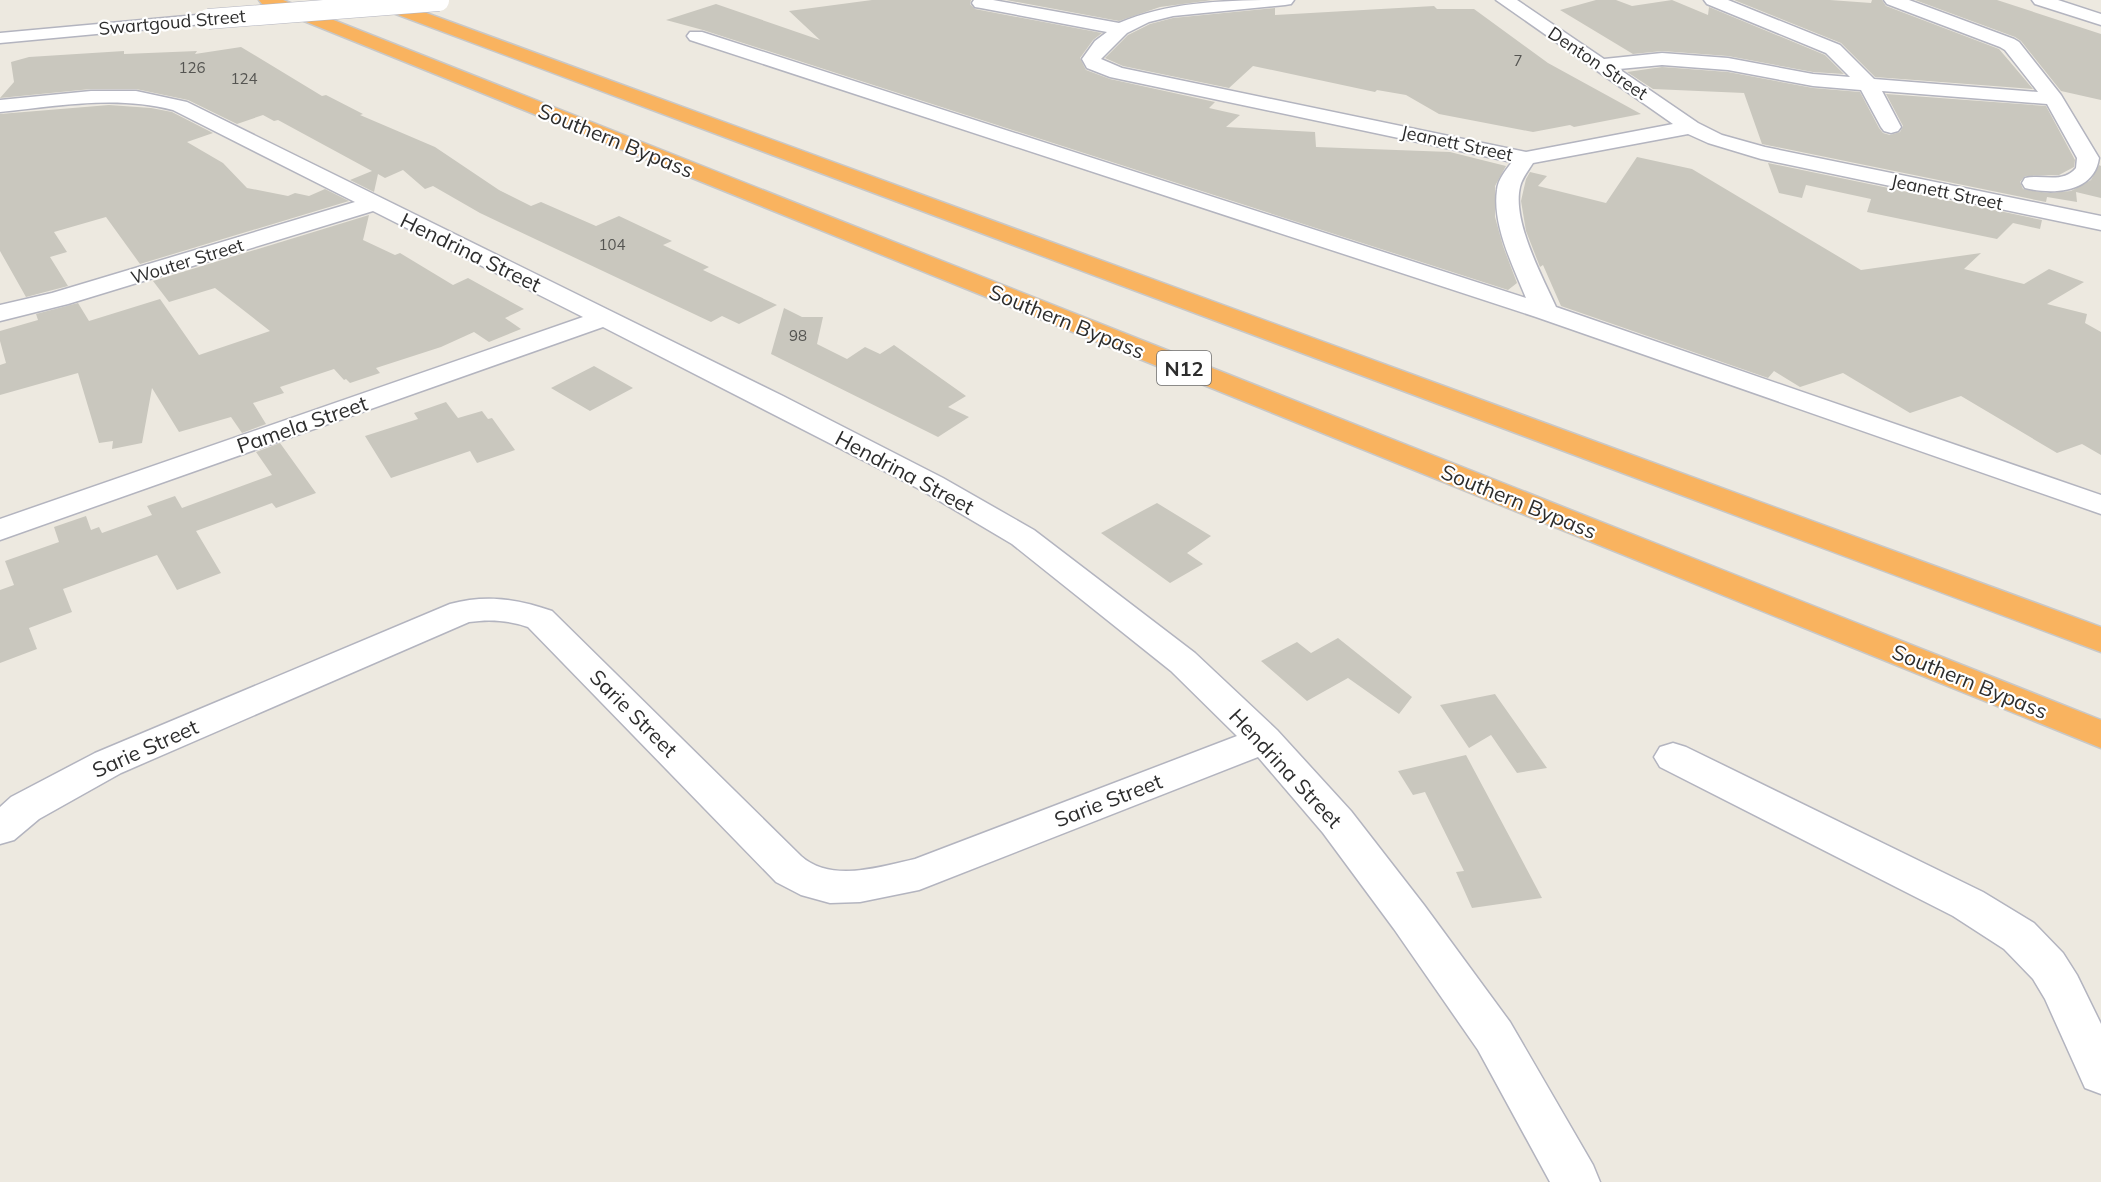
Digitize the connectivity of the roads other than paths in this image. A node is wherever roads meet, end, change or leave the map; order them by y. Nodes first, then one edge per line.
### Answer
1 (268, 0) edge
2 (375, 0) edge
3 (1285, 0) edge
4 (1504, 0) edge
5 (1713, 0) edge
6 (1893, 0) edge
7 (2041, 0) edge
8 (445, 1) edge
9 (981, 3) dead end
10 (2101, 20) edge
11 (1121, 29) junction
12 (696, 36) dead end
13 (0, 38) edge
14 (1604, 65) junction
15 (1869, 84) junction
16 (2054, 99) junction
17 (0, 106) edge
18 (1691, 127) junction
19 (1891, 127) dead end
20 (1526, 158) junction
21 (2033, 183) dead end
22 (372, 204) junction
23 (2101, 223) edge
24 (1545, 312) junction
25 (0, 313) edge
26 (605, 318) junction
27 (2101, 505) edge
28 (0, 530) edge
29 (2101, 640) edge
30 (2101, 735) edge
31 (1264, 740) junction
32 (1672, 757) dead end
33 (0, 829) edge
34 (2101, 1073) edge
35 (1576, 1182) edge

1 - 30 highway, Southern Bypass / N12
2 - 29 highway
3 - 11 street, Jeanett Street
4 - 14 street, Denton Street
5 - 15 street
6 - 16 street
7 - 10 street
8 - 13 street, Swartgoud Street, bridge
9 - 11 street
11 - 20 street, Jeanett Street
12 - 24 street
14 - 15 street
14 - 18 street, Denton Street
15 - 16 street
15 - 19 street
16 - 21 street
17 - 22 street, Hendrina Street
18 - 20 street, Jeanett Street
18 - 23 street, Jeanett Street
20 - 24 street
22 - 25 street, Wouter Street
22 - 26 street, Hendrina Street
24 - 27 street
26 - 28 street, Pamela Street
26 - 31 street, Hendrina Street
31 - 33 street, Sarie Street
31 - 35 street, Hendrina Street
32 - 34 street

